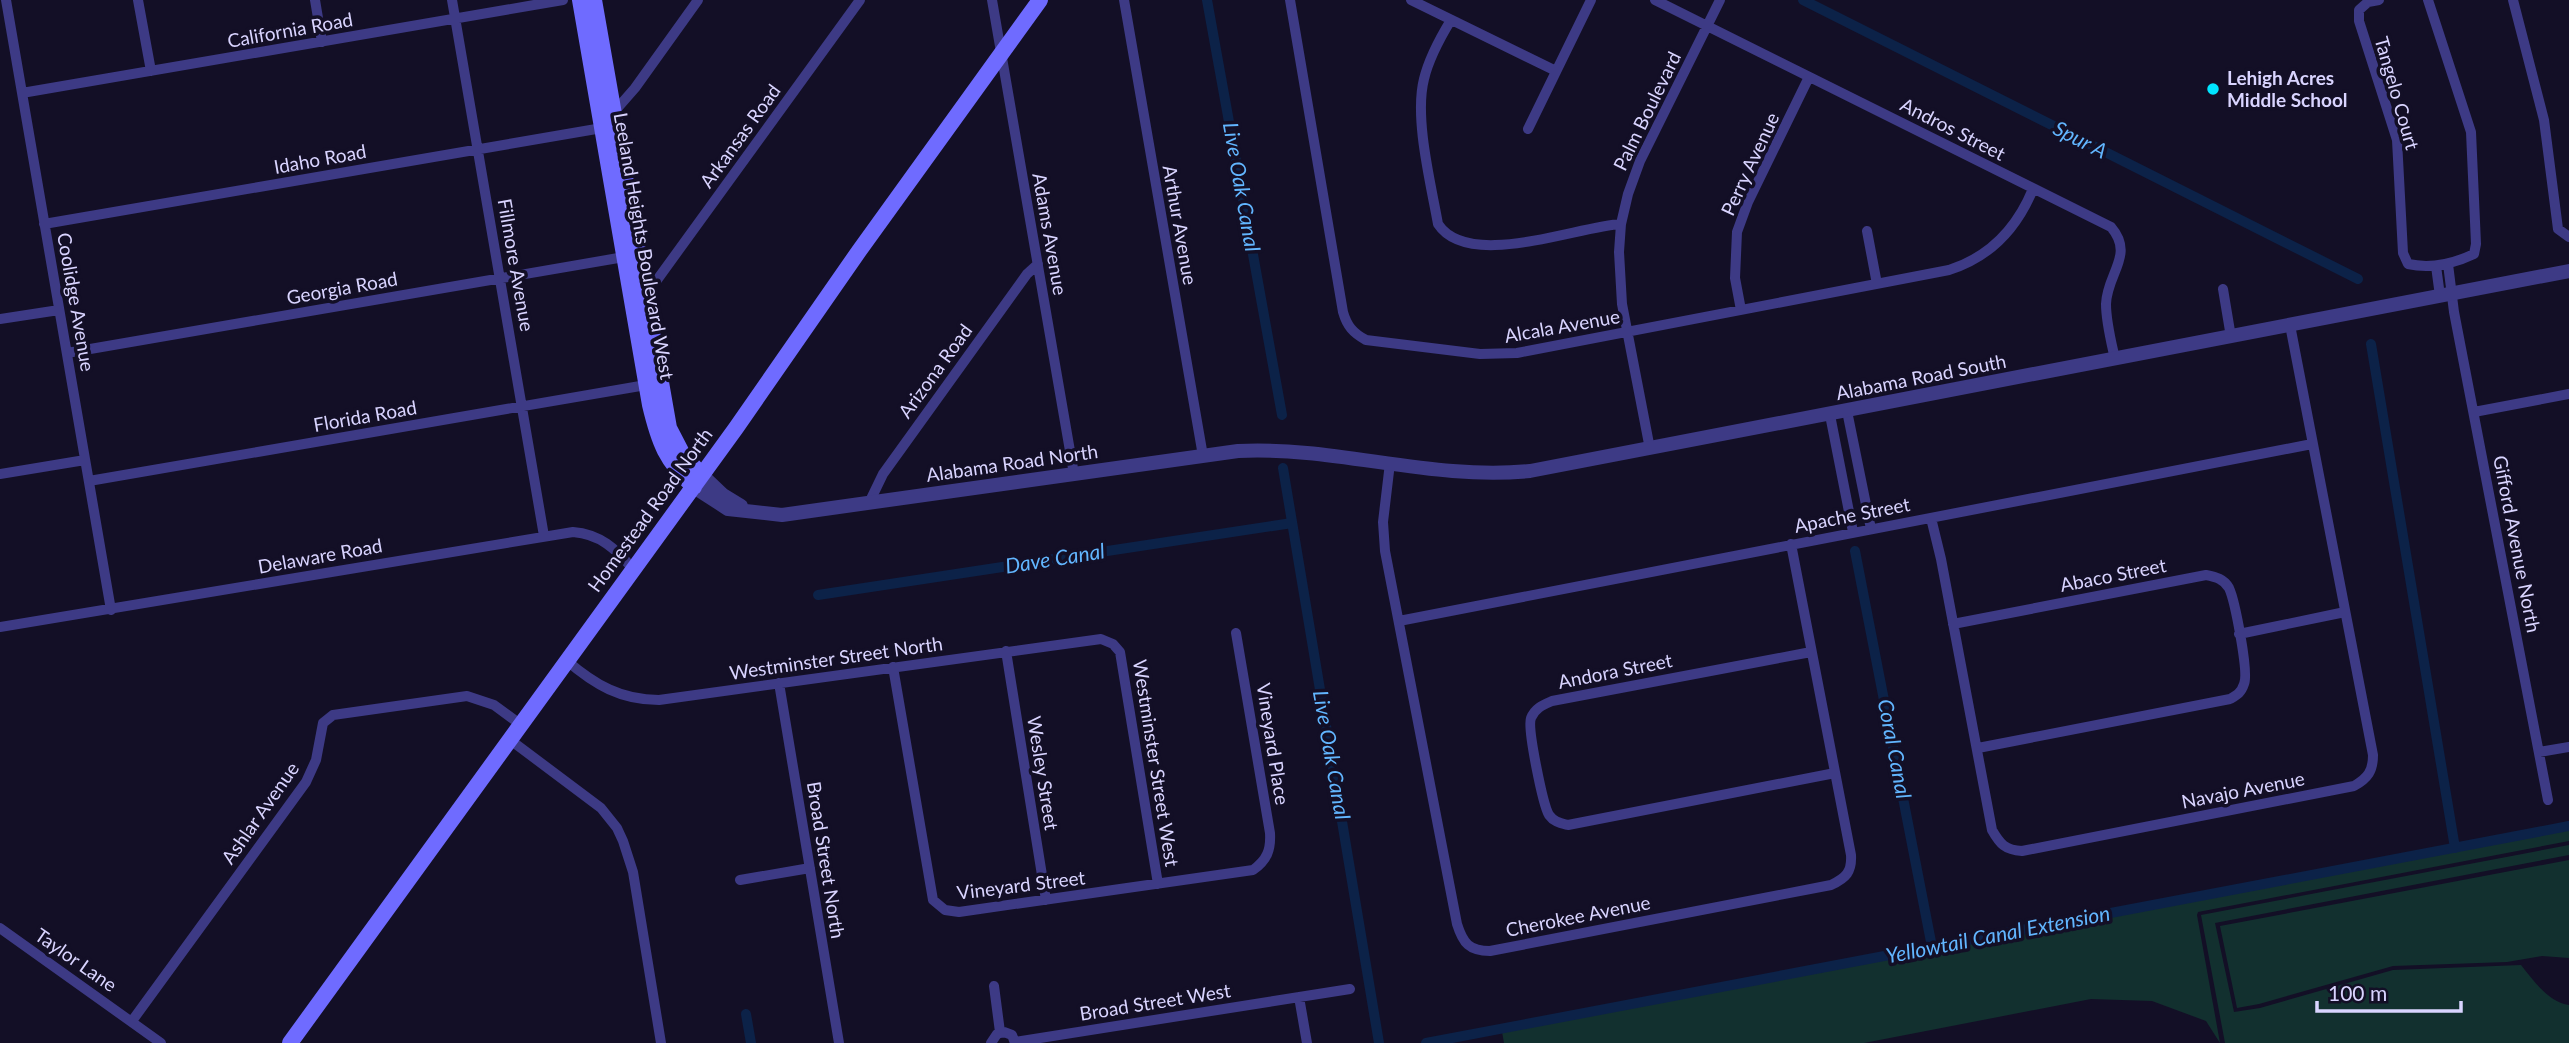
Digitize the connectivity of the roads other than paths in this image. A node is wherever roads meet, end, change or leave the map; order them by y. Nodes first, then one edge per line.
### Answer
1 (6, 0) edge
2 (138, 0) edge
3 (315, 0) edge
4 (452, 0) edge
5 (563, 0) edge
6 (579, 0) edge
7 (594, 0) edge
8 (698, 0) edge
9 (860, 0) edge
10 (992, 0) edge
11 (1040, 0) edge
12 (1124, 0) edge
13 (1290, 0) edge
14 (1411, 0) edge
15 (1591, 0) edge
16 (1655, 0) edge
17 (1720, 0) edge
18 (2379, 0) edge
19 (2428, 0) edge
20 (2513, 0) edge
21 (456, 19) junction
22 (1451, 20) junction
23 (1708, 26) junction
24 (322, 42) junction
25 (1001, 55) junction
26 (151, 71) junction
27 (1556, 71) junction
28 (1810, 77) junction
29 (22, 93) junction
30 (614, 112) junction
31 (603, 128) junction
32 (1528, 129) dead end
33 (478, 150) junction
34 (2033, 188) junction
35 (44, 224) junction
36 (1621, 224) junction
37 (1867, 231) dead end
38 (2569, 237) edge
39 (624, 257) junction
40 (1038, 264) junction
41 (2442, 265) junction
42 (2569, 271) edge
43 (500, 279) junction
44 (1877, 284) junction
45 (644, 289) junction
46 (2223, 289) dead end
47 (2446, 295) junction
48 (59, 310) junction
49 (1741, 310) junction
50 (0, 319) edge
51 (2290, 325) junction
52 (1628, 332) junction
53 (2231, 337) junction
54 (67, 353) junction
55 (2115, 359) junction
56 (646, 385) junction
57 (2569, 394) edge
58 (523, 407) junction
59 (1847, 411) junction
60 (2474, 412) junction
61 (1830, 415) junction
62 (2312, 444) junction
63 (1650, 449) junction
64 (1278, 450) joint
65 (1203, 456) junction
66 (85, 460) junction
67 (1390, 463) junction
68 (0, 474) edge
69 (1074, 474) junction
70 (89, 481) junction
71 (698, 481) junction
72 (869, 503) junction
73 (1931, 518) junction
74 (1871, 529) junction
75 (1853, 532) junction
76 (544, 536) junction
77 (1791, 544) junction
78 (633, 569) junction
79 (111, 610) junction
80 (2345, 612) junction
81 (1399, 621) junction
82 (1954, 624) junction
83 (0, 627) edge
84 (1236, 633) dead end
85 (2239, 634) junction
86 (1118, 650) joint
87 (1006, 651) junction
88 (1811, 652) junction
89 (566, 660) junction
90 (893, 667) junction
91 (779, 683) junction
92 (520, 724) junction
93 (509, 739) junction
94 (2569, 747) edge
95 (1978, 748) junction
96 (2539, 752) junction
97 (1835, 773) junction
98 (2548, 800) dead end
99 (1265, 861) joint
100 (810, 868) junction
101 (740, 880) dead end
102 (1157, 884) junction
103 (1046, 900) junction
104 (0, 928) edge
105 (994, 986) dead end
106 (1350, 989) dead end
107 (1299, 997) junction
108 (132, 1021) junction
109 (1000, 1032) junction
110 (161, 1043) edge
111 (290, 1043) edge
112 (661, 1043) edge
113 (839, 1043) edge
114 (991, 1043) edge
115 (1015, 1043) edge
116 (1307, 1043) edge

1 - 29 street, Coolidge Avenue
2 - 26 street
3 - 24 street
4 - 21 street, Fillmore Avenue
5 - 21 street, California Road
6 - 31 main road, Leeland Heights Boulevard West
7 - 30 main road, Leeland Heights Boulevard West
8 - 30 street
9 - 45 street, Arkansas Road
10 - 25 street, Adams Avenue
11 - 25 main road, Homestead Road North
12 - 65 street, Arthur Avenue
13 - 52 street, Alcala Avenue
14 - 22 street
15 - 27 street
16 - 23 street, Andros Street
17 - 23 street, Palm Boulevard
18 - 41 street, Tangelo Court
19 - 41 street
20 - 38 street
21 - 24 street, California Road
21 - 33 street, Fillmore Avenue
22 - 27 street
22 - 36 street
23 - 28 street, Andros Street
23 - 36 street, Palm Boulevard
24 - 26 street, California Road
25 - 40 street, Adams Avenue
25 - 71 main road, Homestead Road North
26 - 29 street, California Road
27 - 32 street
28 - 34 street, Andros Street
28 - 49 street, Perry Avenue
29 - 35 street, Coolidge Avenue
30 - 45 main road, Leeland Heights Boulevard West
31 - 33 street, Idaho Road
31 - 39 main road, Leeland Heights Boulevard West
33 - 35 street, Idaho Road
33 - 43 street, Fillmore Avenue
34 - 44 street, Alcala Avenue
34 - 55 street, Andros Street
35 - 48 street, Coolidge Avenue
36 - 52 street, Palm Boulevard
37 - 44 street
39 - 43 street, Georgia Road
39 - 56 main road, Leeland Heights Boulevard West
40 - 69 street, Adams Avenue
40 - 72 street, Arizona Road
41 - 47 street
42 - 47 street, Alabama Road South
43 - 54 street, Georgia Road
43 - 58 street, Fillmore Avenue
44 - 49 street, Alcala Avenue
45 - 71 main road, Leeland Heights Boulevard West
46 - 53 street
47 - 51 street, Alabama Road South
47 - 60 street, Gifford Avenue North
48 - 50 street
48 - 54 street, Coolidge Avenue
49 - 52 street, Alcala Avenue
51 - 53 street, Alabama Road South
51 - 62 street, Navajo Avenue
52 - 63 street, Palm Boulevard
53 - 55 street, Alabama Road South
54 - 66 street, Coolidge Avenue
55 - 59 street, Alabama Road South
56 - 58 street, Florida Road
56 - 71 main road, Leeland Heights Boulevard West
57 - 60 street
58 - 70 street, Florida Road
58 - 76 street, Fillmore Avenue
59 - 61 street, Alabama Road South
59 - 74 street
60 - 96 street, Gifford Avenue North
61 - 63 street, Alabama Road South
61 - 75 street
62 - 73 street, Apache Street
62 - 80 street, Navajo Avenue
63 - 67 street, Alabama Road South
64 - 65 street, Alabama Road North
64 - 67 street, Alabama Road South
65 - 69 street, Alabama Road North
66 - 68 street
66 - 70 street, Coolidge Avenue
67 - 81 street, Cherokee Avenue
69 - 72 street, Alabama Road North
70 - 79 street, Coolidge Avenue
71 - 72 street, Alabama Road North
71 - 78 main road, Homestead Road North
73 - 74 street, Apache Street
73 - 82 street, Navajo Avenue
74 - 75 street, Apache Street
75 - 77 street, Apache Street
76 - 78 street, Delaware Road
76 - 79 street, Delaware Road
77 - 81 street, Apache Street
77 - 88 street, Cherokee Avenue
78 - 89 main road, Homestead Road North
79 - 83 street, Delaware Road
80 - 85 street
80 - 95 street, Navajo Avenue
81 - 97 street, Cherokee Avenue
82 - 85 street, Abaco Street
82 - 95 street, Navajo Avenue
84 - 99 street, Vineyard Place
85 - 95 street, Abaco Street
86 - 87 street, Westminster Street North
86 - 102 street, Westminster Street West
87 - 90 street, Westminster Street North
87 - 103 street, Wesley Street
88 - 97 street, Cherokee Avenue
88 - 97 street, Andora Street
89 - 91 street, Westminster Street North
89 - 92 main road, Homestead Road North
90 - 91 street, Westminster Street North
90 - 103 street, Vineyard Street
91 - 100 street, Broad Street North
92 - 93 main road, Homestead Road North
92 - 108 street, Ashlar Avenue
93 - 111 main road, Homestead Road North
93 - 112 street
94 - 96 street
96 - 98 street, Gifford Avenue North
99 - 102 street, Vineyard Street
100 - 101 street
100 - 113 street, Broad Street North
102 - 103 street, Vineyard Street
104 - 108 street, Taylor Lane
105 - 109 street
106 - 107 street, Broad Street West
107 - 115 street, Broad Street West
107 - 116 street
108 - 110 street
109 - 114 street
109 - 115 street

